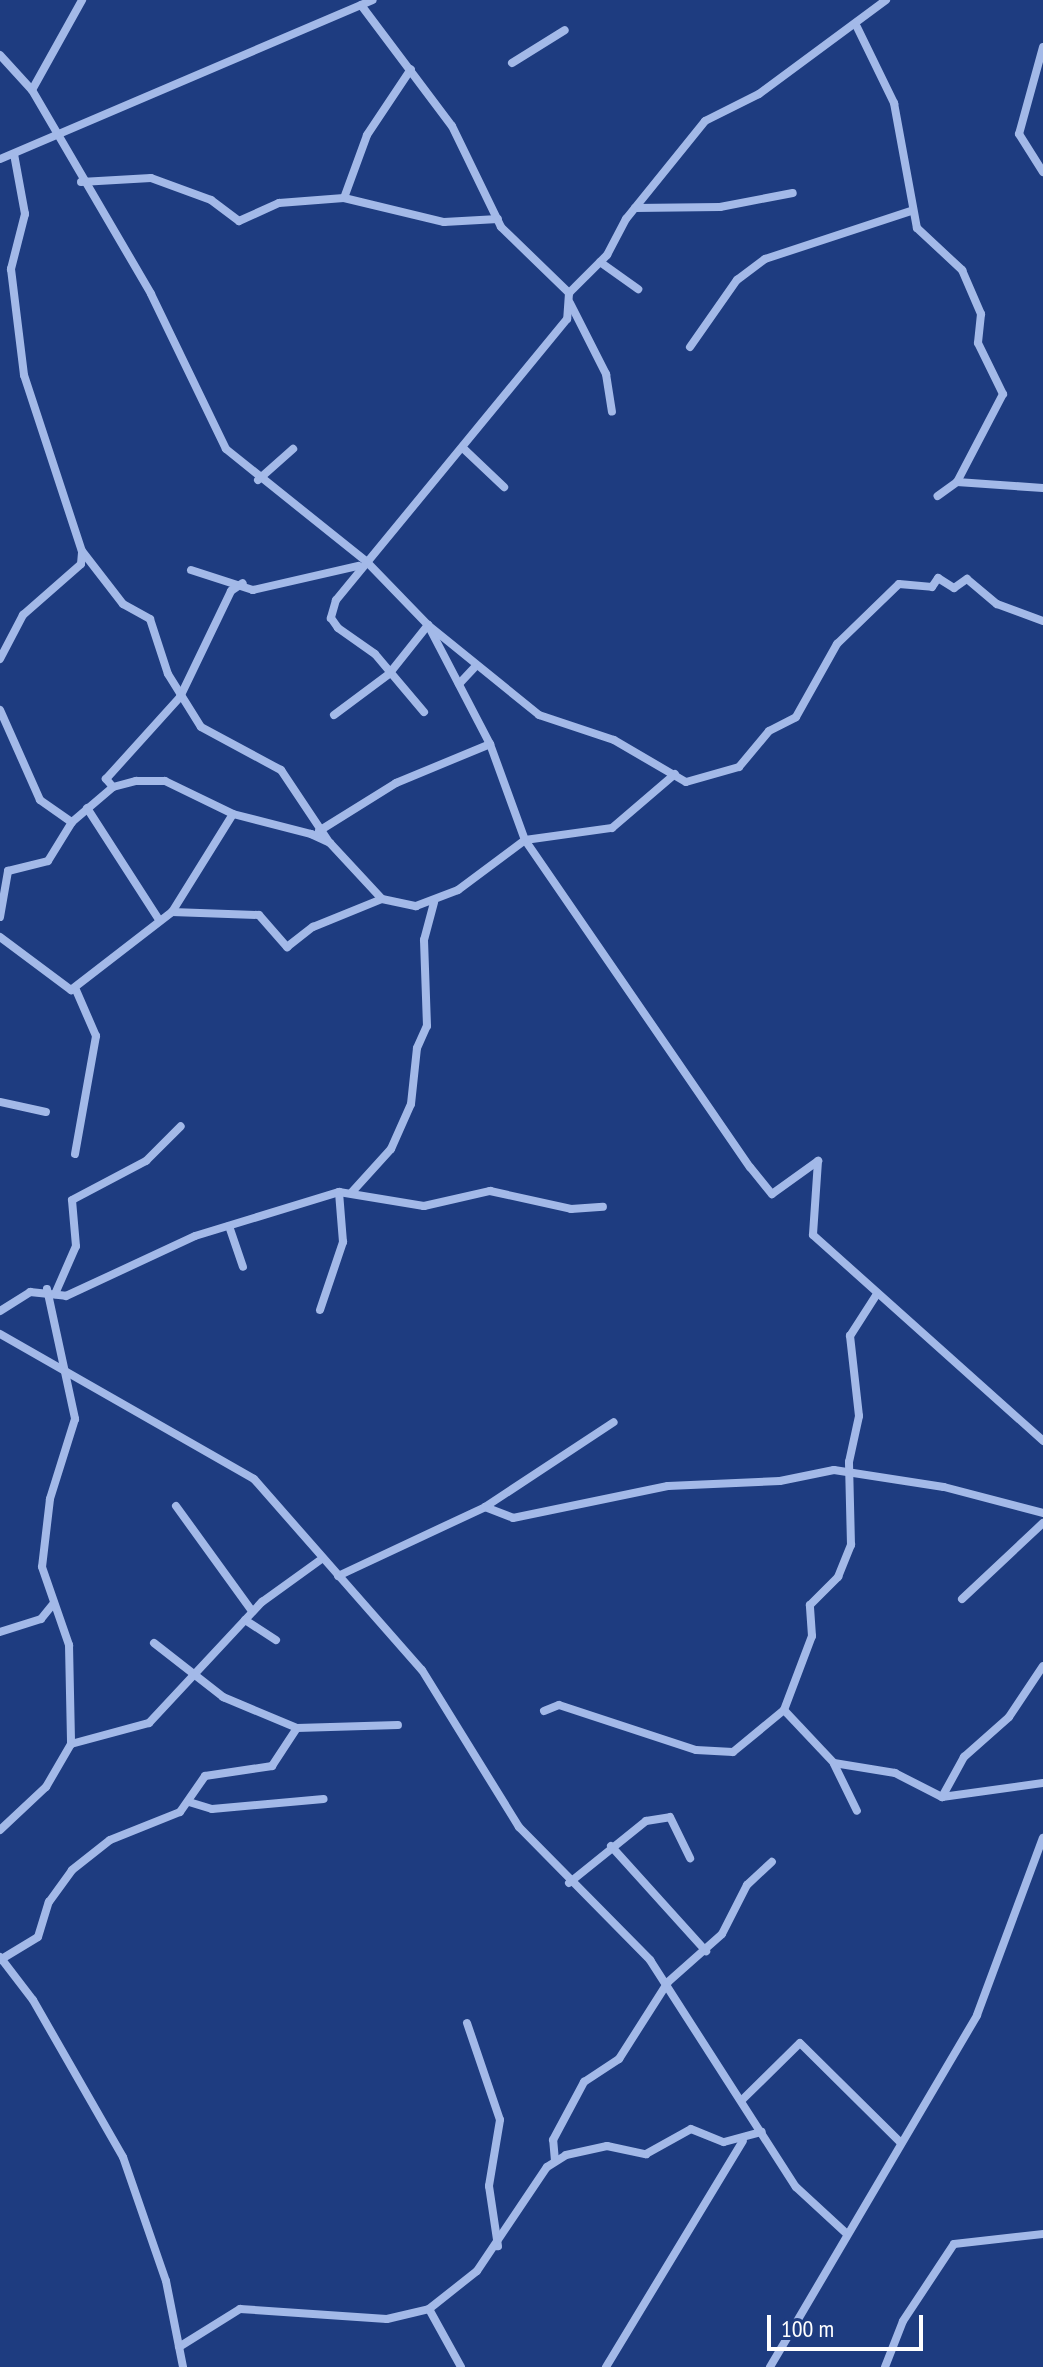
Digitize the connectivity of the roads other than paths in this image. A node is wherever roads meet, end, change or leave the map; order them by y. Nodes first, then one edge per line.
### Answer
1 (82, 0) edge
2 (372, 0) edge
3 (886, 0) edge
4 (361, 5) junction
5 (857, 27) junction
6 (565, 30) dead end
7 (1043, 47) edge
8 (0, 55) edge
9 (512, 63) dead end
10 (411, 69) junction
11 (32, 90) junction
12 (54, 136) junction
13 (14, 154) junction
14 (0, 159) edge
15 (1043, 172) edge
16 (81, 182) junction
17 (793, 193) dead end
18 (344, 198) junction
19 (634, 208) junction
20 (911, 211) junction
21 (498, 219) junction
22 (600, 262) junction
23 (638, 289) dead end
24 (569, 298) junction
25 (690, 347) dead end
26 (612, 412) dead end
27 (293, 449) dead end
28 (465, 450) junction
29 (258, 480) junction
30 (957, 482) junction
31 (504, 487) dead end
32 (1043, 488) edge
33 (938, 496) dead end
34 (82, 551) junction
35 (366, 561) junction
36 (191, 570) dead end
37 (243, 583) junction
38 (1043, 621) edge
39 (428, 625) junction
40 (0, 659) edge
41 (476, 666) junction
42 (389, 674) junction
43 (459, 684) junction
44 (180, 697) junction
45 (0, 710) edge
46 (424, 712) dead end
47 (334, 715) dead end
48 (490, 744) junction
49 (675, 774) junction
50 (113, 787) junction
51 (87, 808) junction
52 (233, 814) junction
53 (72, 822) junction
54 (323, 830) junction
55 (311, 834) junction
56 (525, 840) junction
57 (330, 843) junction
58 (0, 875) edge
59 (6, 893) junction
60 (382, 899) junction
61 (434, 902) junction
62 (172, 912) junction
63 (0, 917) edge
64 (158, 918) junction
65 (0, 937) edge
66 (76, 990) junction
67 (0, 1102) edge
68 (46, 1112) dead end
69 (181, 1126) dead end
70 (75, 1154) dead end
71 (339, 1192) junction
72 (352, 1192) junction
73 (603, 1207) dead end
74 (229, 1226) junction
75 (243, 1267) dead end
76 (51, 1292) junction
77 (877, 1294) junction
78 (320, 1310) dead end
79 (0, 1311) edge
80 (0, 1334) edge
81 (68, 1377) junction
82 (614, 1422) dead end
83 (1043, 1441) edge
84 (849, 1474) junction
85 (176, 1506) dead end
86 (485, 1507) junction
87 (1043, 1513) edge
88 (1043, 1523) edge
89 (323, 1558) junction
90 (338, 1576) junction
91 (962, 1599) dead end
92 (53, 1604) junction
93 (252, 1611) junction
94 (245, 1620) junction
95 (0, 1632) edge
96 (276, 1640) dead end
97 (154, 1643) dead end
98 (1043, 1666) edge
99 (195, 1676) junction
100 (784, 1710) junction
101 (544, 1711) dead end
102 (398, 1725) dead end
103 (297, 1728) junction
104 (71, 1744) junction
105 (834, 1763) junction
106 (1043, 1783) edge
107 (942, 1797) junction
108 (324, 1799) dead end
109 (189, 1802) junction
110 (857, 1811) dead end
111 (0, 1830) edge
112 (1043, 1838) edge
113 (611, 1846) junction
114 (690, 1858) dead end
115 (772, 1862) dead end
116 (569, 1883) junction
117 (706, 1951) junction
118 (1, 1959) edge
119 (668, 1982) junction
120 (467, 2023) dead end
121 (742, 2100) junction
122 (762, 2132) junction
123 (743, 2141) junction
124 (901, 2143) junction
125 (555, 2161) junction
126 (847, 2234) junction
127 (1043, 2234) edge
128 (498, 2246) junction
129 (429, 2309) junction
130 (179, 2347) junction
131 (180, 2366) edge
132 (461, 2367) edge
133 (606, 2367) edge
134 (770, 2367) edge
135 (885, 2367) edge

1 - 11 street
2 - 4 street
3 - 5 street
4 - 10 street
4 - 12 street
5 - 19 street
5 - 20 street
6 - 9 street
7 - 15 street
8 - 11 street
10 - 18 street
10 - 21 street
11 - 12 street
12 - 13 street
12 - 16 street
13 - 14 street
13 - 34 street
16 - 18 street
16 - 29 street
17 - 19 street
18 - 21 street
19 - 22 street
20 - 25 street
20 - 30 street
21 - 24 street
22 - 23 street
22 - 24 street
24 - 26 street
24 - 28 street
27 - 29 street
28 - 31 street
28 - 35 street
29 - 35 street
30 - 32 street
30 - 33 street
34 - 40 street
34 - 44 street
35 - 37 street
35 - 39 street
35 - 42 street
36 - 37 street
37 - 44 street
38 - 49 street
39 - 41 street
39 - 42 street
39 - 43 street
41 - 43 street
41 - 49 street
42 - 46 street
42 - 47 street
43 - 48 street
44 - 50 street
44 - 54 street
45 - 53 street
48 - 54 street
48 - 56 street
49 - 56 street
50 - 51 street
50 - 52 street
51 - 53 street
51 - 64 street
52 - 55 street
52 - 62 street
53 - 59 street
54 - 55 street
54 - 57 street
55 - 57 street
56 - 61 street
56 - 77 street
57 - 60 street
58 - 59 street
59 - 63 street
60 - 61 street
60 - 62 street
61 - 72 street
62 - 64 street
64 - 66 street
65 - 66 street
66 - 70 street
67 - 68 street
69 - 76 street
71 - 72 street
71 - 74 street
71 - 78 street
72 - 73 street
74 - 75 street
74 - 76 street
76 - 79 street
76 - 81 street
77 - 83 street
77 - 84 street
80 - 81 street
81 - 89 street
81 - 92 street
82 - 86 street
84 - 86 street
84 - 87 street
84 - 100 street
85 - 93 street
86 - 90 street
88 - 91 street
89 - 90 street
89 - 93 street
90 - 116 street
92 - 95 street
92 - 104 street
93 - 94 street
94 - 96 street
94 - 99 street
97 - 99 street
98 - 107 street
99 - 103 street
99 - 104 street
100 - 101 street
100 - 105 street
102 - 103 street
103 - 109 street
104 - 111 street
105 - 107 street
105 - 110 street
106 - 107 street
108 - 109 street
109 - 118 street
112 - 124 street
113 - 114 street
113 - 116 street
113 - 117 street
115 - 117 street
116 - 119 street
117 - 119 street
118 - 130 street
119 - 121 street
119 - 125 street
120 - 128 street
121 - 122 street
121 - 124 street
122 - 123 street
122 - 126 street
123 - 125 street
123 - 133 street
124 - 126 street
125 - 128 street
126 - 134 street
127 - 135 street
128 - 129 street
129 - 130 street
129 - 132 street
130 - 131 street

